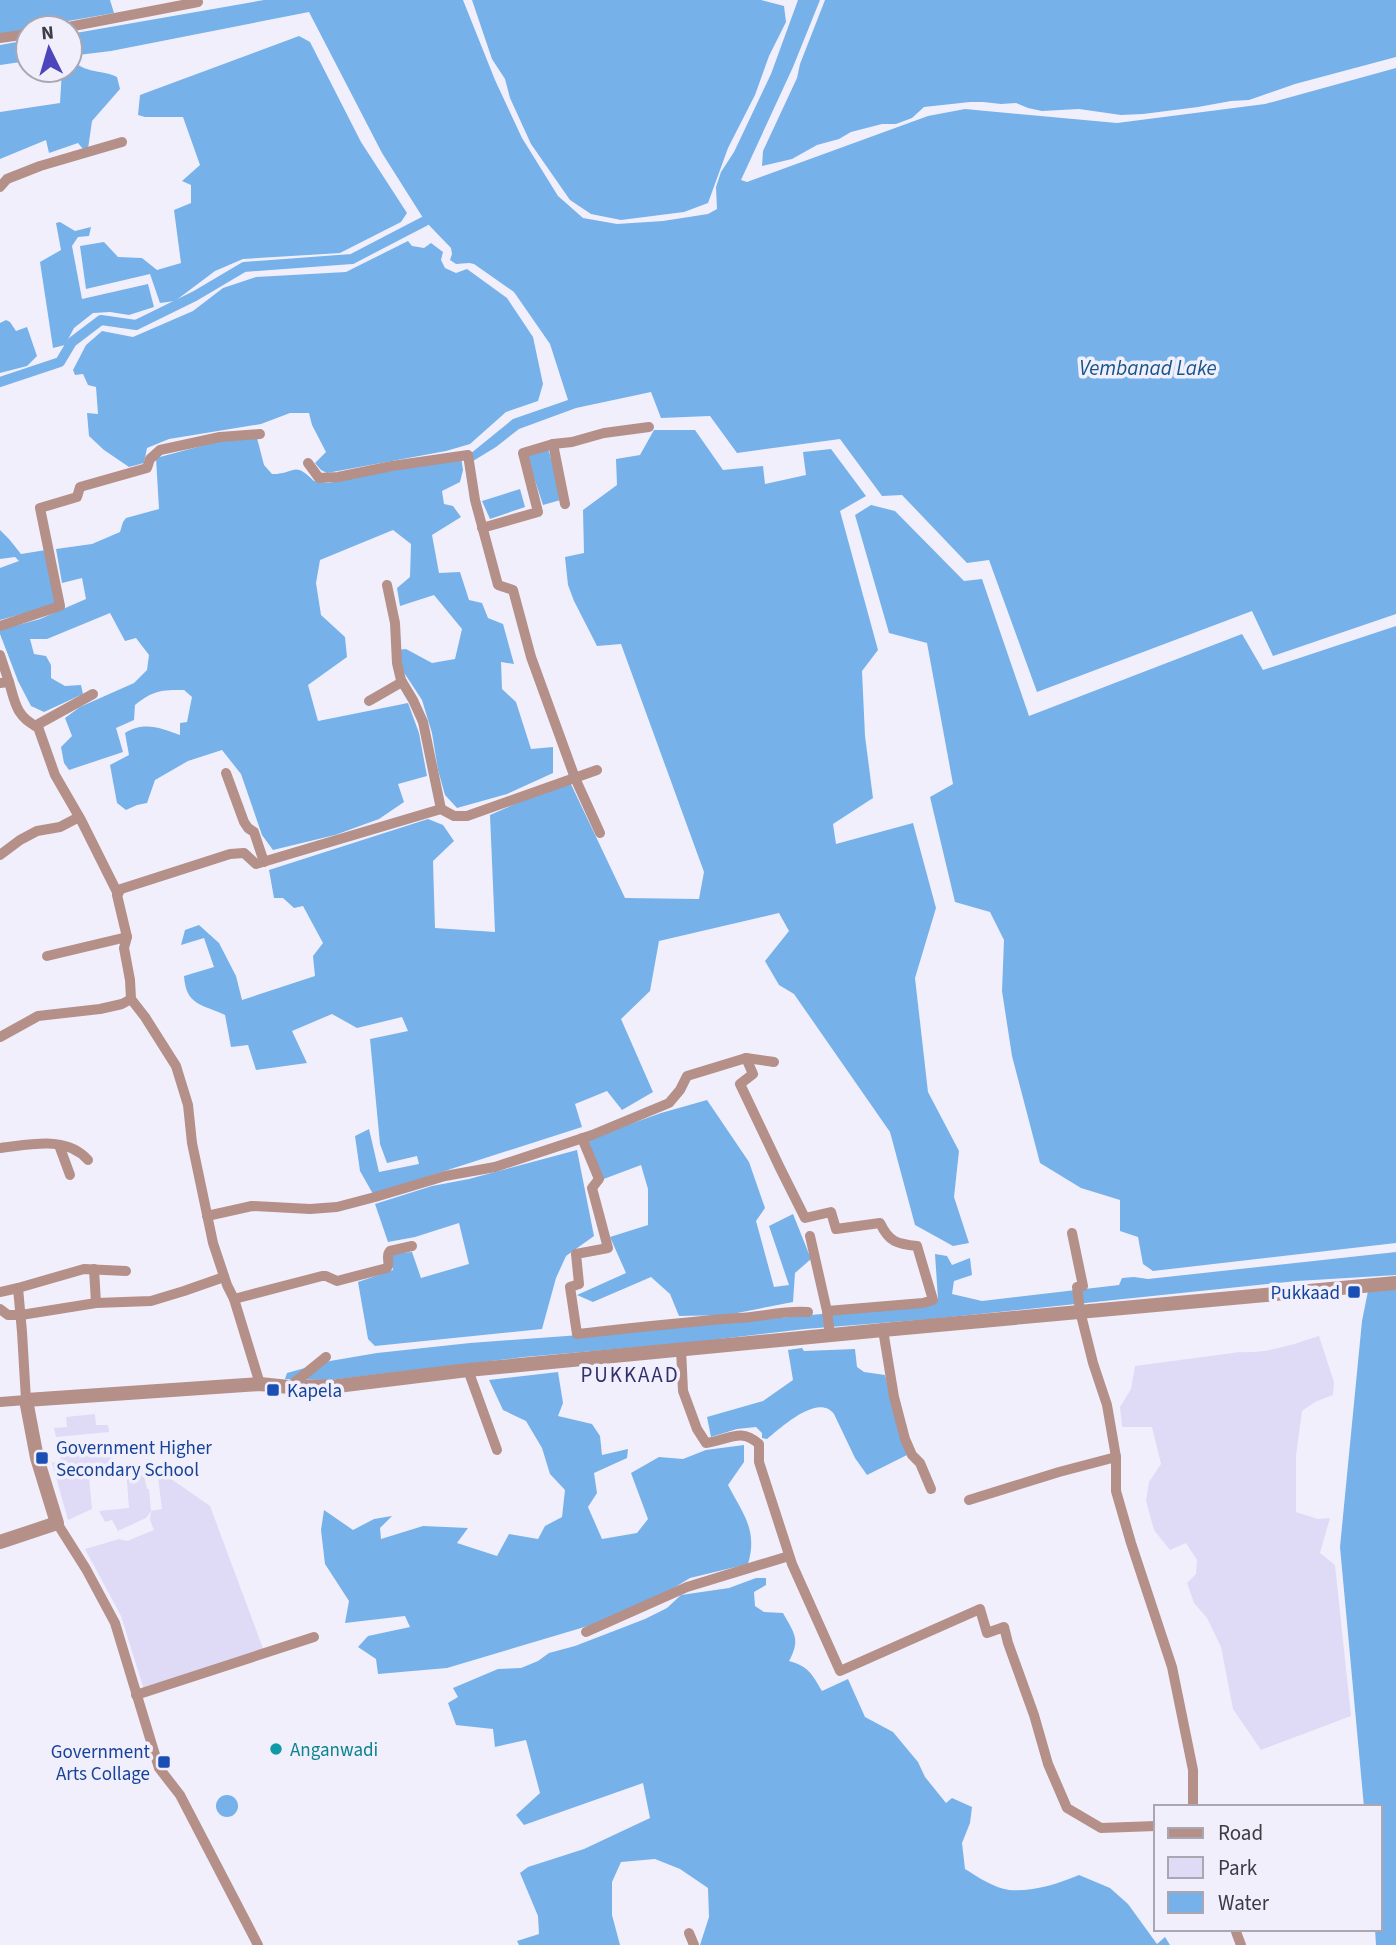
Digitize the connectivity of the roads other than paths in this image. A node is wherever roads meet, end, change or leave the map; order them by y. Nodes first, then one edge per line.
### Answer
1 (193, 2) edge
2 (84, 24) edge
3 (122, 142) dead end
4 (0, 187) edge
5 (649, 427) dead end
6 (260, 434) dead end
7 (553, 444) junction
8 (308, 463) dead end
9 (565, 504) dead end
10 (482, 528) junction
11 (387, 585) dead end
12 (0, 626) edge
13 (0, 655) edge
14 (402, 681) junction
15 (4, 682) edge
16 (93, 694) dead end
17 (369, 701) dead end
18 (35, 726) junction
19 (597, 770) dead end
20 (226, 773) dead end
21 (575, 778) junction
22 (441, 809) junction
23 (79, 817) junction
24 (600, 833) dead end
25 (0, 855) edge
26 (264, 862) junction
27 (118, 894) junction
28 (127, 937) junction
29 (47, 956) dead end
30 (131, 999) junction
31 (0, 1037) edge
32 (746, 1058) junction
33 (774, 1062) dead end
34 (582, 1138) junction
35 (59, 1145) junction
36 (0, 1148) edge
37 (88, 1160) dead end
38 (70, 1175) dead end
39 (207, 1216) junction
40 (1072, 1233) dead end
41 (810, 1237) dead end
42 (412, 1246) dead end
43 (94, 1269) junction
44 (126, 1271) dead end
45 (224, 1277) junction
46 (1396, 1283) edge
47 (18, 1288) junction
48 (0, 1292) edge
49 (234, 1299) junction
50 (96, 1303) junction
51 (0, 1309) edge
52 (827, 1311) junction
53 (1080, 1311) junction
54 (808, 1312) dead end
55 (21, 1315) junction
56 (883, 1330) junction
57 (830, 1335) junction
58 (681, 1349) junction
59 (326, 1357) dead end
60 (468, 1370) junction
61 (260, 1384) junction
62 (289, 1387) junction
63 (26, 1400) junction
64 (0, 1402) edge
65 (497, 1450) dead end
66 (1116, 1457) junction
67 (931, 1489) dead end
68 (969, 1500) dead end
69 (57, 1523) junction
70 (0, 1542) edge
71 (789, 1556) junction
72 (586, 1632) dead end
73 (314, 1637) dead end
74 (136, 1695) junction
75 (1193, 1805) edge
76 (1154, 1826) edge
77 (689, 1933) dead end
78 (257, 1945) edge
79 (694, 1945) edge

1 - 2 street
3 - 4 street
5 - 7 street
6 - 12 street
7 - 9 street
7 - 10 street
8 - 10 street
10 - 21 street
11 - 14 street
13 - 15 street
14 - 17 street
14 - 22 street
15 - 18 street
16 - 18 street
18 - 23 street
19 - 21 street
20 - 26 street
21 - 22 street
21 - 24 street
22 - 26 street
23 - 25 street
23 - 27 street
26 - 27 street
27 - 28 street
28 - 29 street
28 - 30 street
30 - 31 street
30 - 39 street
32 - 33 street
32 - 34 street
32 - 52 street
34 - 39 street
34 - 54 street
35 - 36 street
35 - 37 street
35 - 38 street
39 - 45 street
40 - 53 street
41 - 52 street
42 - 49 street
43 - 44 street
43 - 47 street
43 - 50 street
45 - 49 street
45 - 50 street
46 - 53 street
47 - 48 street
47 - 55 street
49 - 61 street
50 - 55 street
51 - 55 street
52 - 57 street
53 - 56 street
53 - 66 street
55 - 63 street
56 - 57 street
56 - 67 street
57 - 58 street
58 - 60 street
58 - 71 street
59 - 62 street
60 - 62 street
60 - 65 street
61 - 62 street
61 - 63 street
63 - 64 street
63 - 69 street
66 - 68 street
66 - 75 street
69 - 70 street
69 - 74 street
71 - 72 street
71 - 76 street
73 - 74 street
74 - 78 street
77 - 79 street

